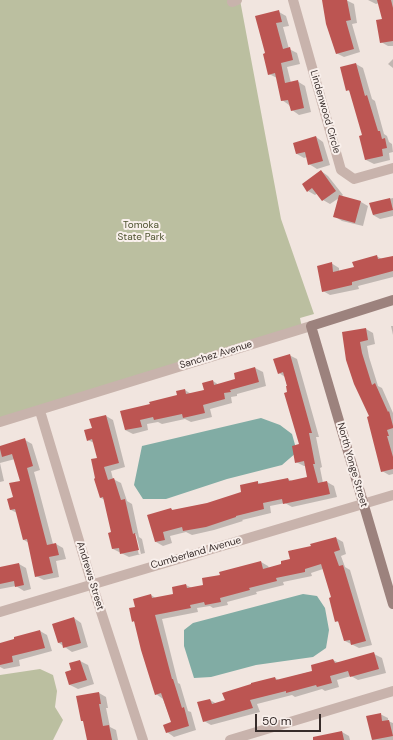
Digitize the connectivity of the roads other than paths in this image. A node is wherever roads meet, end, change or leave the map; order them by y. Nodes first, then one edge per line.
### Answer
1 (293, 0) edge
2 (393, 168) edge
3 (393, 300) edge
4 (311, 326) junction
5 (40, 411) junction
6 (0, 422) edge
7 (393, 495) edge
8 (364, 504) junction
9 (92, 584) junction
10 (393, 604) edge
11 (0, 612) edge
12 (393, 691) edge
13 (142, 740) edge
14 (230, 740) edge

1 - 2 street, Lindenwood Circle
3 - 4 street, Sanchez Avenue
4 - 5 street, Sanchez Avenue
4 - 8 street, North Yonge Street
5 - 6 street, Sanchez Avenue
5 - 9 street, Andrews Street
7 - 8 street, Cumberland Avenue
8 - 9 street, Cumberland Avenue
8 - 10 street, North Yonge Street
9 - 11 street, Cumberland Avenue
9 - 13 street, Andrews Street
12 - 14 street

